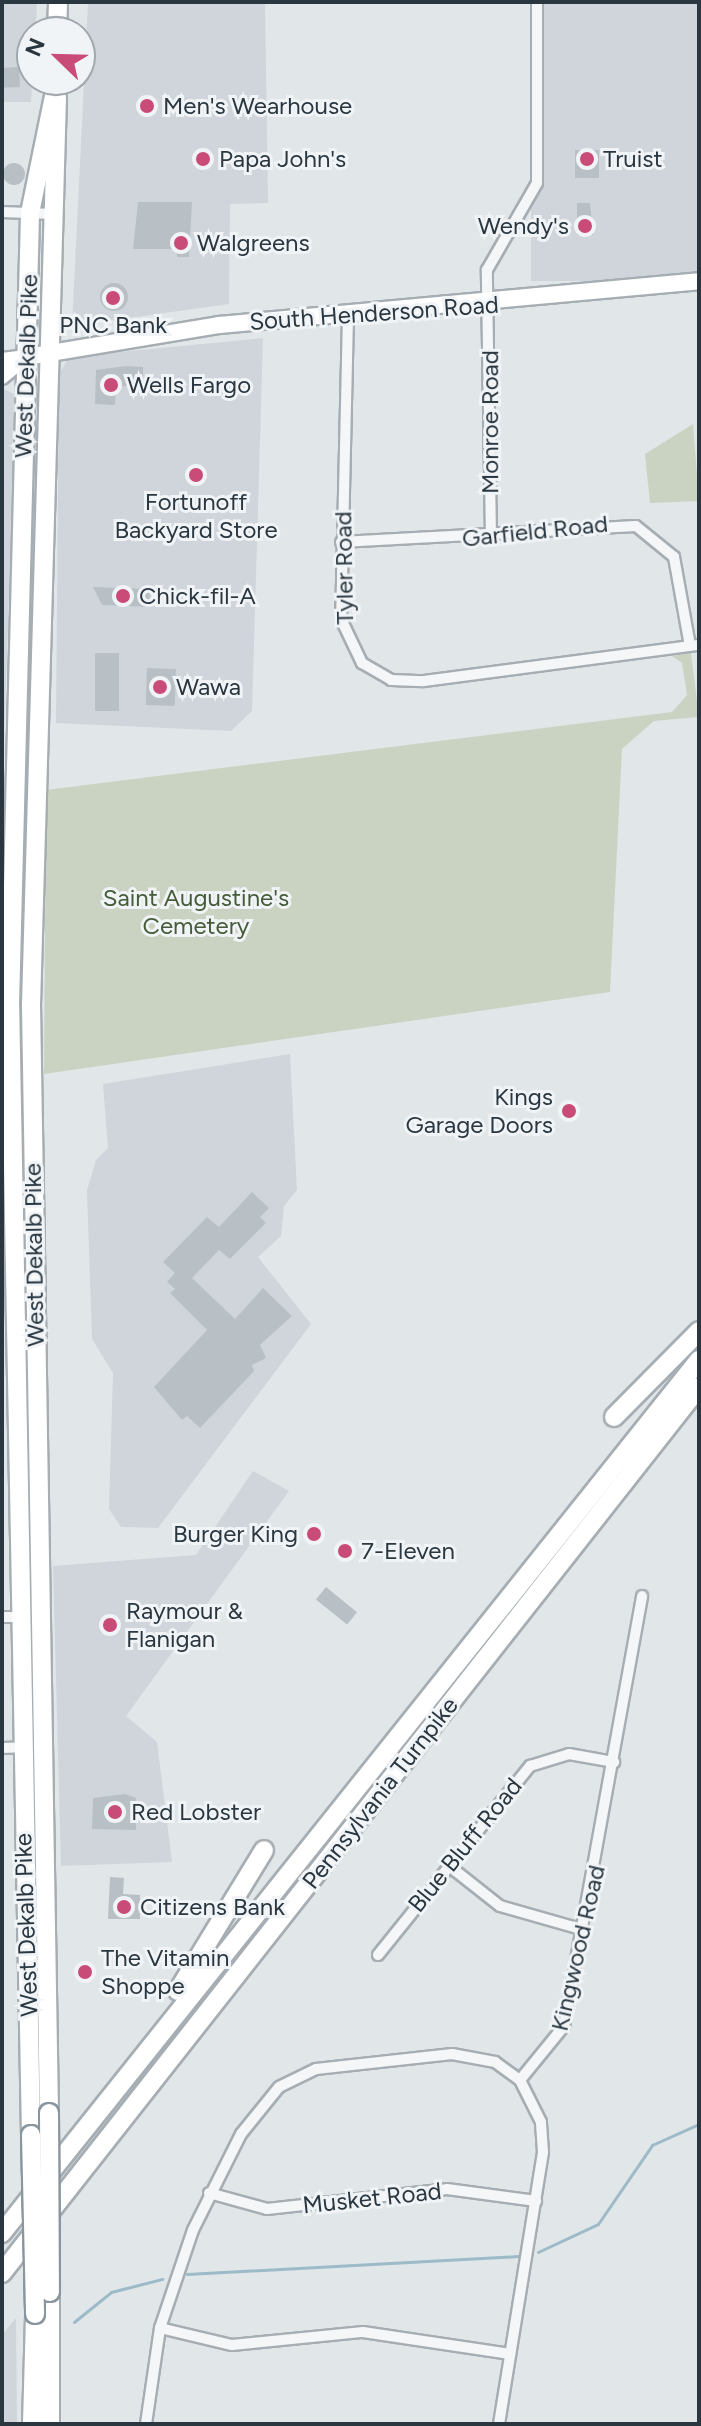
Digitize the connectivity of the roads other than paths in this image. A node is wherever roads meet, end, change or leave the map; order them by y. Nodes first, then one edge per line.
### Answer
1 (537, 2) edge
2 (53, 96) edge
3 (56, 96) edge
4 (2, 212) edge
5 (30, 213) junction
6 (54, 214) junction
7 (699, 281) edge
8 (489, 306) junction
9 (348, 316) junction
10 (49, 347) junction
11 (26, 357) junction
12 (2, 360) edge
13 (2, 377) edge
14 (491, 538) junction
15 (341, 542) junction
16 (20, 633) junction
17 (694, 645) edge
18 (17, 700) junction
19 (39, 713) junction
20 (37, 762) junction
21 (6, 1005) edge
22 (31, 1005) junction
23 (699, 1331) edge
24 (699, 1360) edge
25 (699, 1387) edge
26 (614, 1417) dead end
27 (642, 1596) dead end
28 (2, 1617) edge
29 (21, 1617) junction
30 (41, 1746) junction
31 (21, 1747) junction
32 (2, 1748) edge
33 (614, 1762) junction
34 (264, 1850) dead end
35 (448, 1865) junction
36 (581, 1929) junction
37 (378, 1955) dead end
38 (520, 2080) junction
39 (115, 2087) junction
40 (209, 2193) junction
41 (536, 2201) junction
42 (2, 2233) edge
43 (2, 2273) edge
44 (160, 2328) junction
45 (510, 2354) junction
46 (32, 2424) edge
47 (50, 2424) edge
48 (146, 2424) edge
49 (499, 2424) edge

1 - 8 street, Monroe Road
2 - 5 highway, West Dekalb Pike
3 - 6 highway, West Dekalb Pike
4 - 5 street
5 - 6 street
5 - 11 highway, West Dekalb Pike
6 - 10 highway, West Dekalb Pike
7 - 8 main road, South Henderson Road
8 - 9 main road, South Henderson Road
8 - 14 street, Monroe Road
9 - 10 main road, South Henderson Road
9 - 15 street, Tyler Road
10 - 11 main road, South Henderson Road
10 - 19 highway, West Dekalb Pike
11 - 12 main road
11 - 13 main road
11 - 16 highway, West Dekalb Pike
14 - 15 street, Garfield Road
14 - 17 street, Garfield Road
15 - 17 street, Tyler Road
16 - 18 highway, West Dekalb Pike
16 - 19 highway
18 - 20 highway
18 - 21 highway, West Dekalb Pike
19 - 20 highway, West Dekalb Pike
20 - 22 highway, West Dekalb Pike
21 - 22 street
21 - 29 highway, West Dekalb Pike
22 - 30 highway, West Dekalb Pike
23 - 26 highway
24 - 39 highway, Pennsylvania Turnpike
25 - 43 highway, Pennsylvania Turnpike
27 - 33 street, Kingwood Road
28 - 29 street
29 - 31 highway, West Dekalb Pike
30 - 31 street
30 - 47 highway, West Dekalb Pike, bridge
31 - 32 street
31 - 46 highway, West Dekalb Pike, bridge
33 - 35 street, Blue Bluff Road
33 - 36 street, Kingwood Road
34 - 39 highway
35 - 36 street
35 - 37 street, Blue Bluff Road
36 - 38 street, Kingwood Road
38 - 40 street
38 - 41 street
39 - 42 highway, Pennsylvania Turnpike
40 - 41 street, Musket Road
40 - 44 street
41 - 45 street
44 - 45 street
44 - 48 street
45 - 49 street

